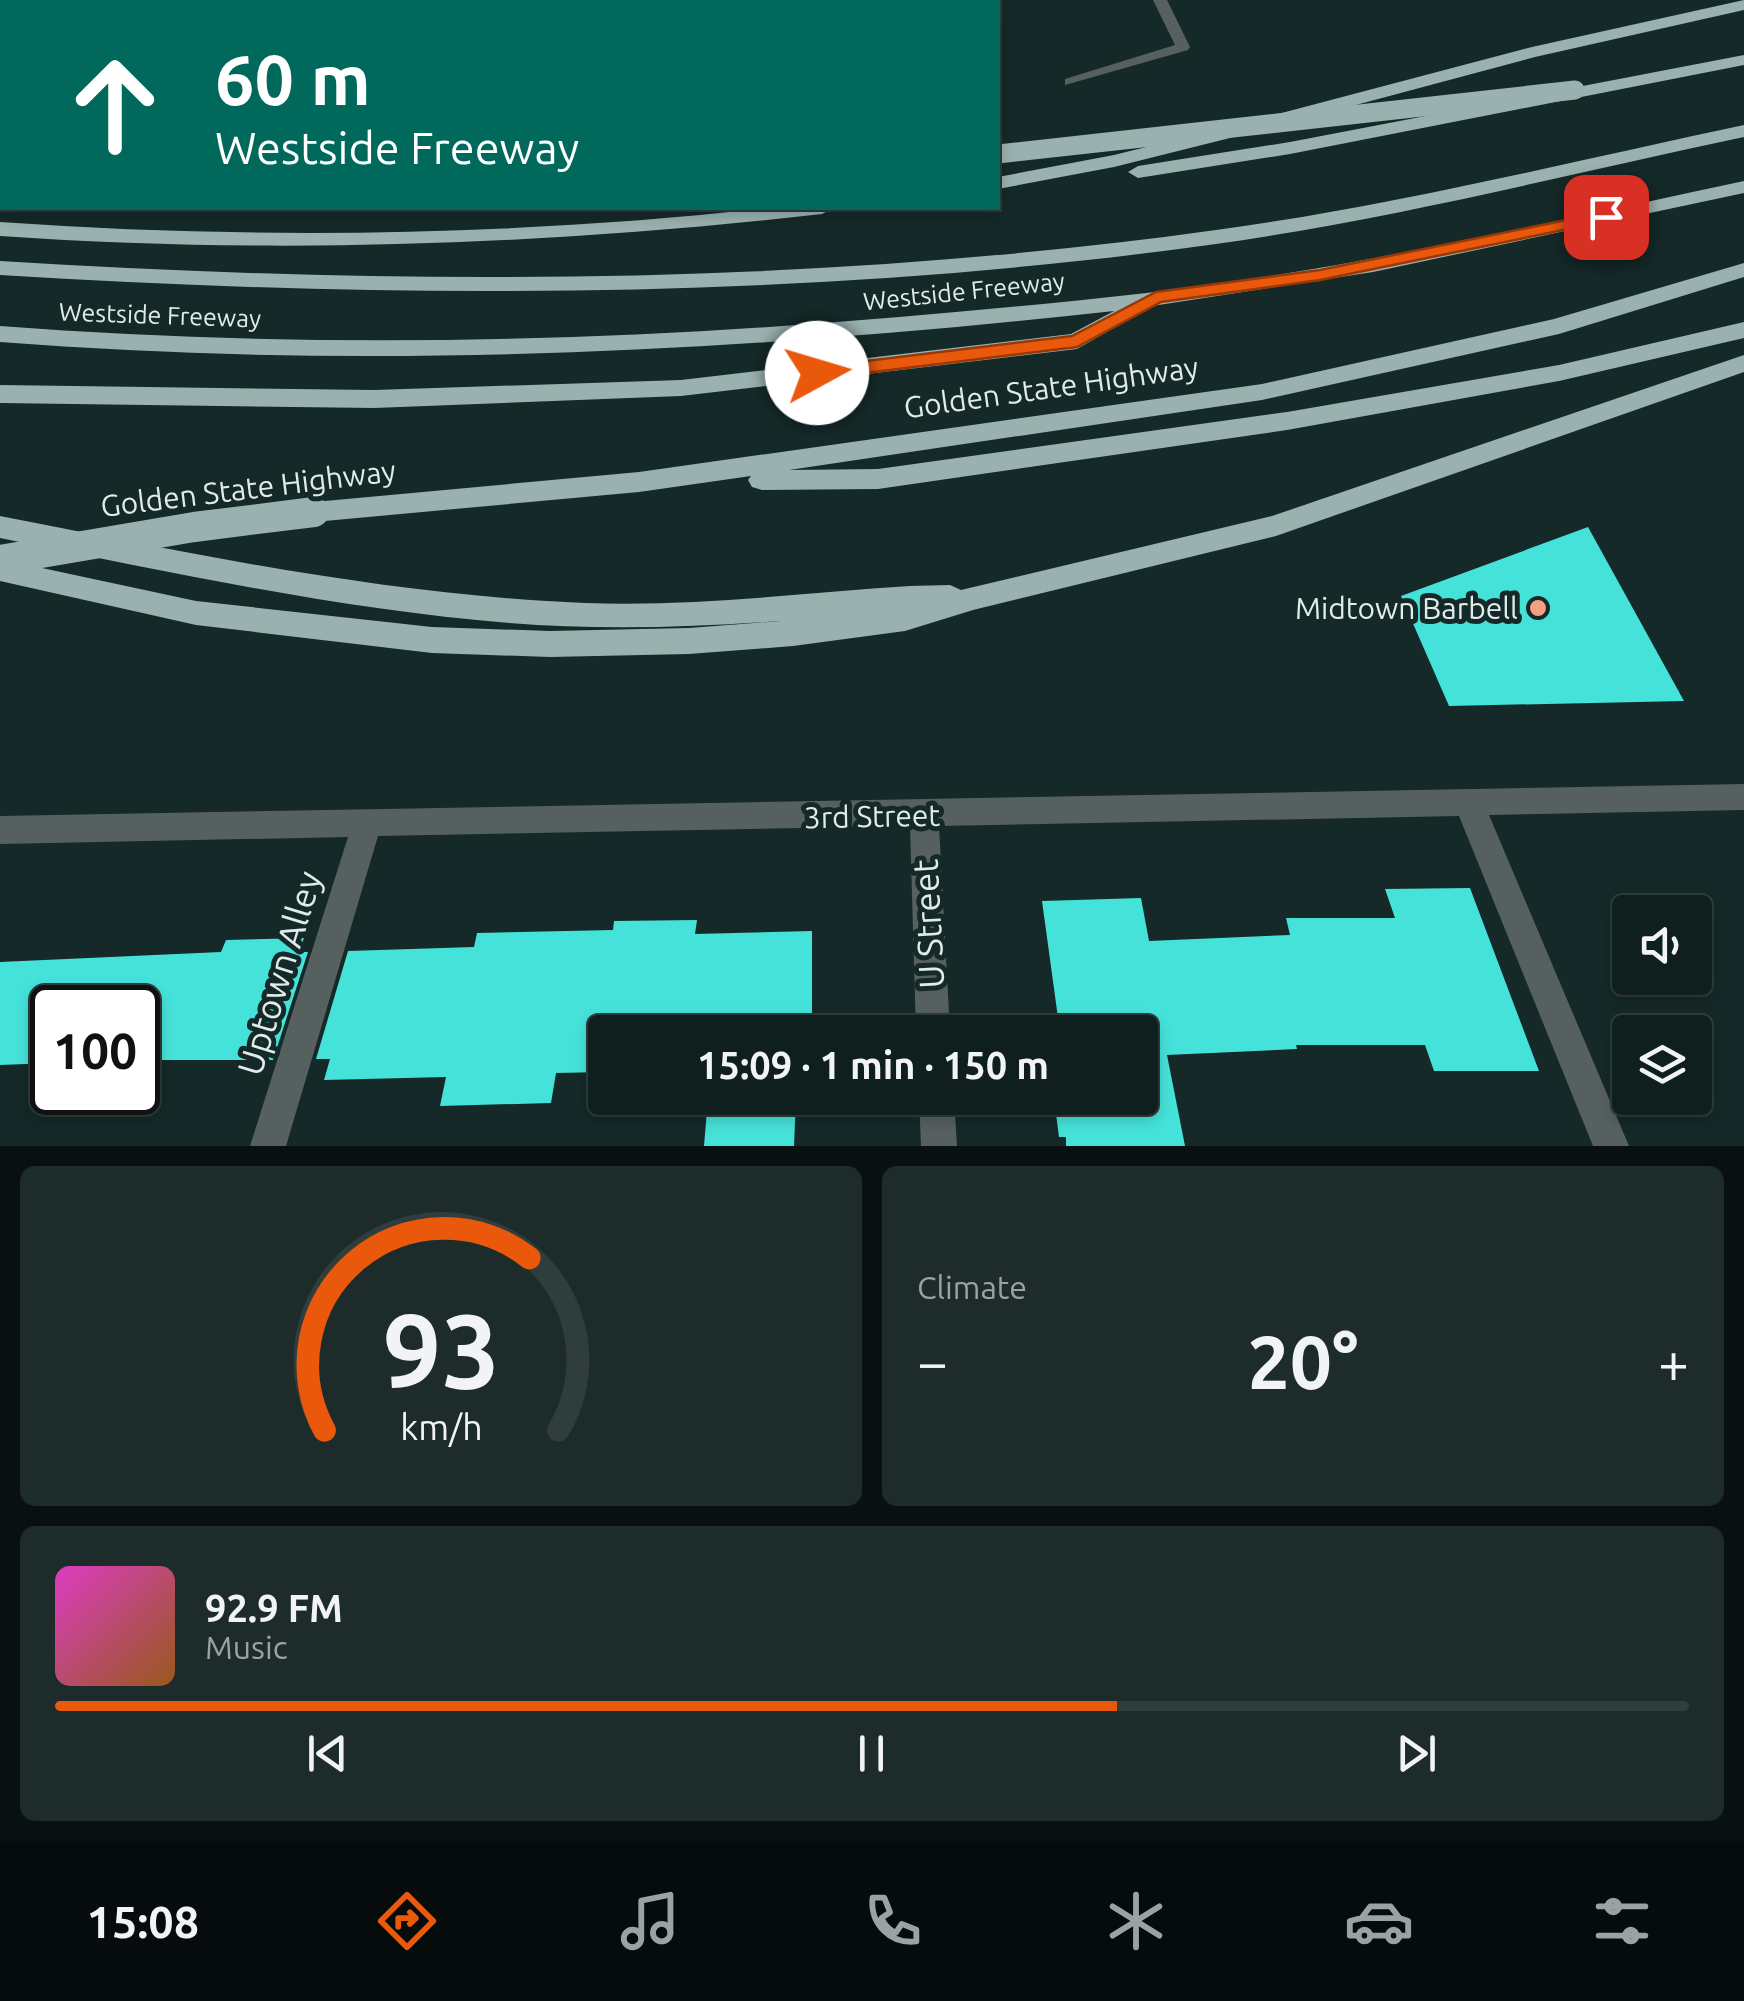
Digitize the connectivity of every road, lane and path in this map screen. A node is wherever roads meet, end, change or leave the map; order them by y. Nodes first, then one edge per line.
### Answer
1 (1160, 0) edge
2 (1744, 5) edge
3 (1744, 59) edge
4 (1070, 82) dead end
5 (1575, 90) junction
6 (1744, 131) edge
7 (1000, 154) edge
8 (1000, 184) edge
9 (1000, 184) edge
10 (1744, 187) edge
11 (800, 210) edge
12 (0, 229) edge
13 (0, 268) edge
14 (1744, 270) edge
15 (1156, 298) junction
16 (1744, 330) edge
17 (0, 334) edge
18 (1744, 363) edge
19 (0, 394) edge
20 (639, 482) junction
21 (0, 527) edge
22 (0, 560) edge
23 (0, 570) edge
24 (974, 598) junction
25 (1744, 798) edge
26 (1469, 803) junction
27 (924, 815) junction
28 (367, 824) junction
29 (0, 830) edge
30 (932, 1015) edge
31 (937, 1115) edge
32 (268, 1146) edge
33 (939, 1146) edge
34 (1612, 1146) edge

1 - 4 street
2 - 8 highway
3 - 5 highway
5 - 7 highway, bridge
5 - 9 highway, bridge
6 - 13 highway, Westside Freeway
10 - 15 highway, Westside Freeway
11 - 12 highway
14 - 20 highway, Golden State Highway
15 - 17 highway, Westside Freeway
15 - 19 highway
16 - 20 highway
18 - 24 highway
20 - 22 highway, Golden State Highway, bridge
21 - 24 highway
23 - 24 highway
25 - 26 street, 3rd Street
26 - 27 street, 3rd Street
26 - 34 street
27 - 28 street, 3rd Street
27 - 30 street, U Street
28 - 29 street, 3rd Street
28 - 32 street, Uptown Alley
31 - 33 street

